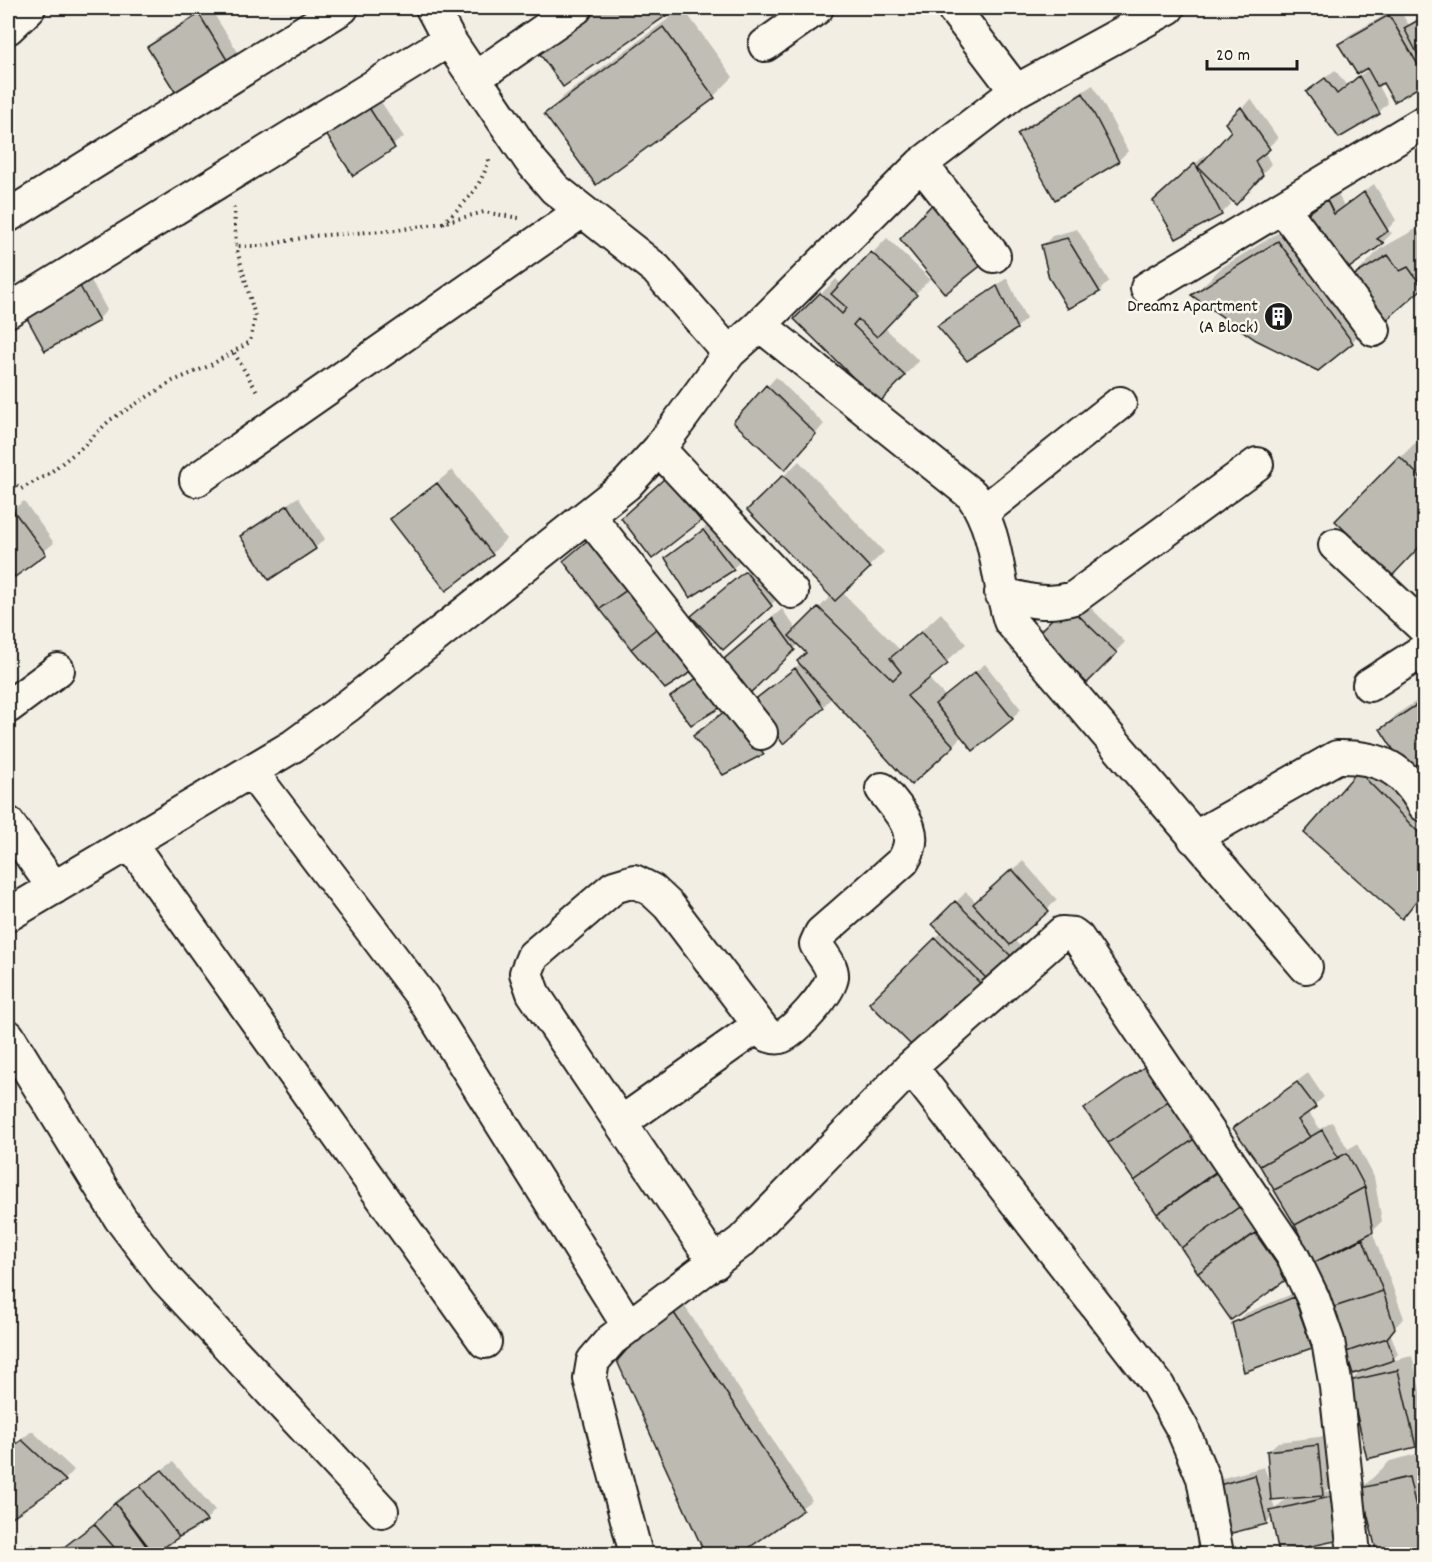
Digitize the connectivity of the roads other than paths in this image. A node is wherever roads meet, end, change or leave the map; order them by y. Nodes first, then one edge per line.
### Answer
1 (28, 8) edge
2 (342, 8) edge
3 (432, 8) edge
4 (576, 8) edge
5 (817, 8) edge
6 (953, 8) edge
7 (1150, 12) edge
8 (8, 27) edge
9 (449, 40) junction
10 (765, 45) dead end
11 (475, 78) junction
12 (1016, 91) junction
13 (1425, 122) edge
14 (921, 164) junction
15 (1283, 208) junction
16 (8, 216) edge
17 (572, 218) junction
18 (994, 256) dead end
19 (1147, 288) dead end
20 (8, 311) edge
21 (760, 325) junction
22 (1374, 330) dead end
23 (729, 352) junction
24 (1120, 403) dead end
25 (659, 449) junction
26 (1257, 464) dead end
27 (196, 480) dead end
28 (983, 512) junction
29 (588, 515) junction
30 (1335, 545) dead end
31 (792, 592) dead end
32 (1001, 594) junction
33 (1425, 628) edge
34 (1425, 650) edge
35 (58, 670) dead end
36 (1369, 685) dead end
37 (8, 707) edge
38 (761, 733) dead end
39 (251, 771) junction
40 (882, 789) dead end
41 (1425, 805) edge
42 (8, 823) edge
43 (1194, 838) junction
44 (130, 843) junction
45 (54, 888) junction
46 (8, 915) edge
47 (1306, 968) dead end
48 (759, 1025) junction
49 (8, 1036) edge
50 (911, 1067) junction
51 (622, 1122) junction
52 (715, 1263) junction
53 (629, 1327) junction
54 (485, 1342) dead end
55 (382, 1511) dead end
56 (636, 1554) edge
57 (1217, 1554) edge
58 (1354, 1554) edge

1 - 8 street
2 - 16 street
3 - 9 street
4 - 11 street
5 - 10 street
6 - 12 street
7 - 12 street
9 - 11 street
9 - 20 street
11 - 17 street
12 - 14 street
13 - 15 street
14 - 18 street
14 - 21 street
15 - 19 street
15 - 22 street
17 - 23 street
17 - 27 street
21 - 23 street
21 - 28 street
23 - 25 street
24 - 28 street
25 - 29 street
25 - 31 street
26 - 32 street
28 - 32 street
29 - 38 street
29 - 39 street
30 - 33 street
32 - 43 street
34 - 36 street
35 - 37 street
39 - 44 street
39 - 53 street
40 - 48 street
41 - 43 street
42 - 45 street
43 - 47 street
44 - 45 street
44 - 54 street
45 - 46 street
48 - 51 street
48 - 51 street
49 - 55 street
50 - 52 street
50 - 57 street
50 - 58 street
51 - 52 street
52 - 53 street
53 - 56 street

